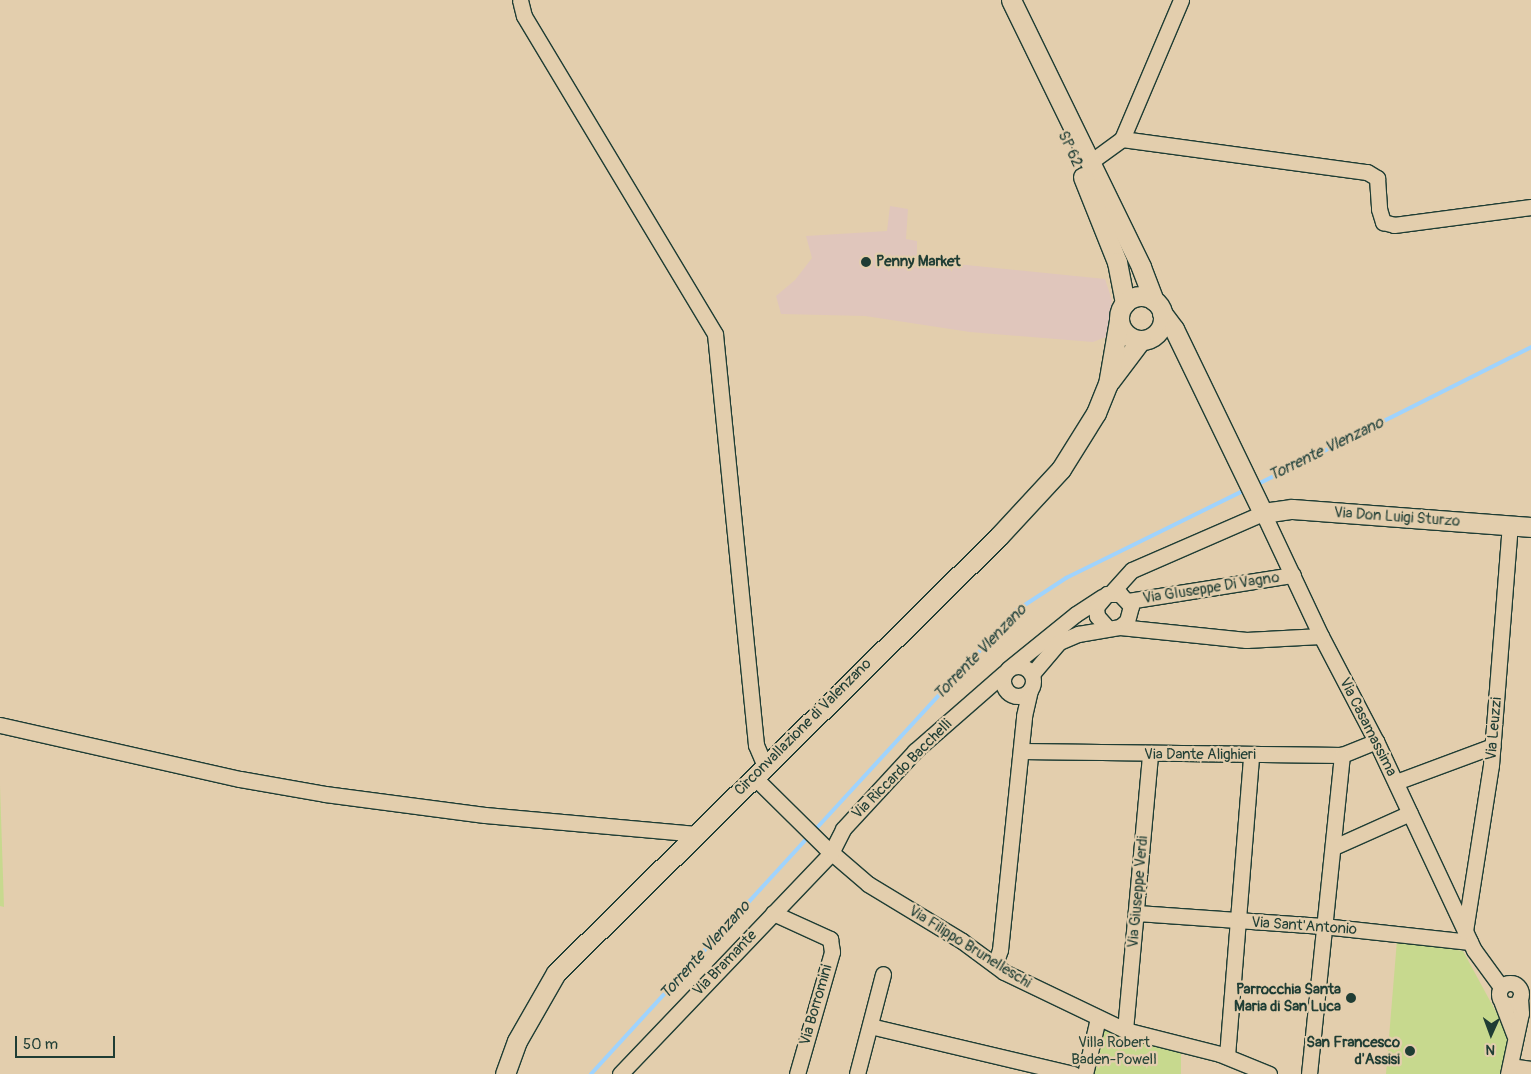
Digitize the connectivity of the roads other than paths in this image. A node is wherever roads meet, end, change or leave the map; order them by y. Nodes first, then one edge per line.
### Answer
1 (520, 0) edge
2 (999, 0) edge
3 (1011, 0) edge
4 (1180, 0) edge
5 (1122, 139) junction
6 (1089, 163) junction
7 (1531, 207) edge
8 (1158, 307) junction
9 (1122, 312) junction
10 (1148, 338) junction
11 (1187, 358) junction
12 (1108, 384) junction
13 (1261, 508) junction
14 (1510, 526) junction
15 (1531, 527) edge
16 (1293, 575) junction
17 (1106, 595) junction
18 (1128, 601) junction
19 (1114, 627) junction
20 (1321, 636) junction
21 (1006, 671) junction
22 (1032, 674) junction
23 (1030, 691) junction
24 (0, 725) edge
25 (1376, 741) junction
26 (1492, 746) junction
27 (1021, 751) junction
28 (1150, 754) junction
29 (1251, 755) junction
30 (1342, 755) junction
31 (759, 772) junction
32 (1396, 782) junction
33 (1410, 813) junction
34 (696, 834) junction
35 (1334, 847) junction
36 (828, 850) junction
37 (773, 913) junction
38 (1137, 913) junction
39 (1238, 922) junction
40 (1323, 926) junction
41 (1467, 936) junction
42 (994, 965) junction
43 (884, 974) dead end
44 (1531, 982) edge
45 (1506, 985) junction
46 (1520, 998) junction
47 (1502, 1003) junction
48 (1098, 1018) junction
49 (870, 1026) junction
50 (1125, 1030) junction
51 (1514, 1036) junction
52 (1227, 1056) junction
53 (1531, 1069) edge
54 (1509, 1070) edge
55 (505, 1074) edge
56 (620, 1074) edge
57 (797, 1074) edge
58 (857, 1074) edge
59 (1073, 1074) edge
60 (1085, 1074) edge
61 (1269, 1074) edge
62 (1309, 1074) edge

1 - 31 street
2 - 9 main road, SP 62
3 - 6 main road, SP 62
4 - 5 street
5 - 6 street
5 - 7 street
6 - 8 main road, SP 62
8 - 9 main road
8 - 10 main road
8 - 11 main road, SP 62
9 - 10 main road
9 - 12 main road
10 - 11 main road
10 - 12 main road
11 - 13 main road
12 - 31 main road, Circonvallazione di Valenzano
13 - 14 main road, Via Don Luigi Sturzo
13 - 16 street, Via Casamassima
13 - 17 street
14 - 15 main road, Via Don Luigi Sturzo
14 - 26 street, Via Leuzzi
16 - 18 street, Via GIuseppe Di Vagno
16 - 20 street, Via Casamassima
17 - 18 street
17 - 19 street
17 - 21 street, Via Riccardo Bacchelli
18 - 19 street
19 - 20 street
19 - 22 street
20 - 25 street, Via Casamassima
21 - 22 street
21 - 23 street
21 - 36 street, Via Riccardo Bacchelli
22 - 23 street
23 - 27 street
24 - 34 street
25 - 30 street, Via Dante Alighieri
25 - 32 street, Via Casamassima
26 - 32 street
26 - 41 street, Via Leuzzi
27 - 28 street, Via Dante Alighieri
27 - 42 street
28 - 29 street, Via Dante Alighieri
28 - 38 street, Via Giuseppe Verdi
29 - 30 street, Via Dante Alighieri
29 - 39 street
30 - 35 street
31 - 34 main road, Circonvallazione di Valenzano
31 - 36 street, Via Filippo Brunelleschi
32 - 33 street, Via Casamassima
33 - 35 street
33 - 41 street, Via Casamassima
34 - 55 main road, Circonvallazione di Valenzano
35 - 40 street
36 - 37 street, Via Bramante
36 - 42 street, Via Filippo Brunelleschi
37 - 56 street, Via Bramante
37 - 57 street, Via Borromini
38 - 39 street, Via Sant'Antonio
38 - 50 street, Via Giuseppe Verdi
39 - 40 street, Via Sant'Antonio
39 - 52 street
40 - 41 street, Via Sant'Antonio
40 - 62 street
41 - 45 street, Via Casamassima
42 - 48 street, Via Filippo Brunelleschi
43 - 49 street
44 - 45 street
45 - 46 street
45 - 47 street
46 - 47 street
46 - 51 street
47 - 51 street
48 - 50 street, Via Filippo Brunelleschi
48 - 60 street
49 - 58 street
49 - 59 street
50 - 52 street, Via Filippo Brunelleschi
51 - 54 street
52 - 61 street, Via Filippo Brunelleschi
53 - 54 street

